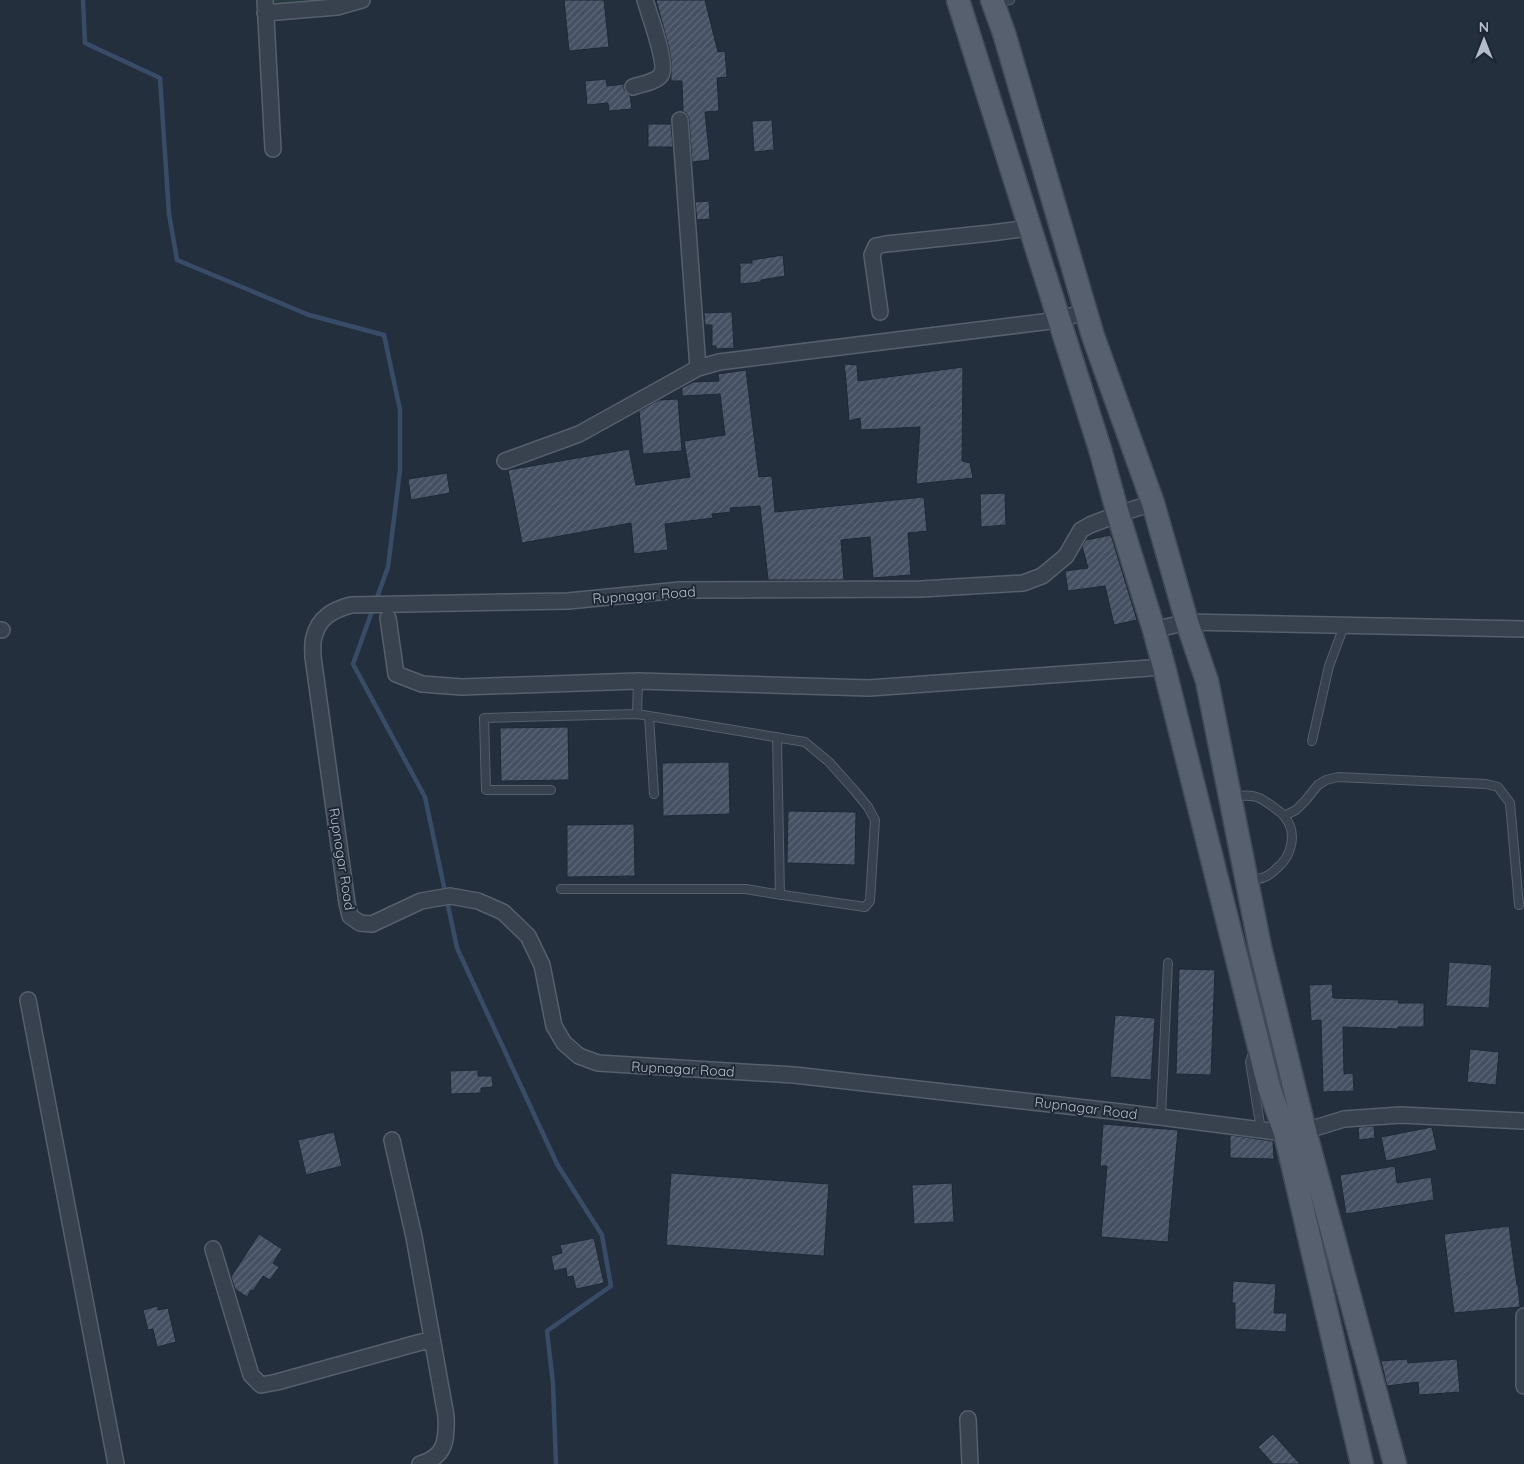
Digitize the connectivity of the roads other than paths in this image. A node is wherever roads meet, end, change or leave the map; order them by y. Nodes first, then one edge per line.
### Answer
1 (362, 0) edge
2 (645, 0) edge
3 (958, 0) edge
4 (998, 2) edge
5 (265, 7) edge
6 (633, 87) dead end
7 (680, 120) dead end
8 (273, 149) dead end
9 (1030, 228) junction
10 (880, 312) dead end
11 (1086, 312) junction
12 (1059, 320) junction
13 (698, 368) junction
14 (505, 461) dead end
15 (1153, 503) junction
16 (1118, 514) junction
17 (387, 611) junction
18 (1187, 622) junction
19 (1344, 626) junction
20 (1154, 630) junction
21 (1524, 630) edge
22 (1164, 667) junction
23 (638, 682) junction
24 (637, 714) junction
25 (649, 716) junction
26 (777, 737) junction
27 (1312, 741) dead end
28 (551, 790) dead end
29 (654, 794) dead end
30 (1230, 797) junction
31 (1284, 816) junction
32 (1257, 879) dead end
33 (561, 889) dead end
34 (780, 895) junction
35 (1519, 905) dead end
36 (1168, 963) dead end
37 (28, 1000) dead end
38 (1257, 1039) junction
39 (1161, 1117) junction
40 (1524, 1121) edge
41 (1261, 1130) junction
42 (1295, 1132) junction
43 (392, 1140) dead end
44 (213, 1249) dead end
45 (1524, 1316) edge
46 (432, 1339) junction
47 (1524, 1386) edge
48 (968, 1419) dead end
49 (116, 1464) edge
50 (420, 1464) edge
51 (970, 1464) edge
52 (1362, 1464) edge
53 (1394, 1464) edge

1 - 5 street
2 - 6 street
3 - 9 main road
4 - 11 main road
5 - 8 street
7 - 13 street
9 - 10 street
9 - 12 main road
11 - 12 street
11 - 15 main road
12 - 13 street
12 - 16 main road
13 - 14 street
15 - 16 street, Rupnagar Road
15 - 18 main road
16 - 17 street, Rupnagar Road
16 - 20 main road
17 - 23 street
17 - 39 street, Rupnagar Road
18 - 19 street
18 - 20 street
18 - 30 main road
19 - 21 street
19 - 27 lane
20 - 22 main road
22 - 23 street
22 - 38 main road
23 - 24 lane
24 - 25 lane
24 - 28 lane
25 - 26 lane
25 - 29 lane
26 - 34 lane
26 - 34 lane
30 - 31 lane
30 - 42 main road
31 - 32 lane
31 - 35 lane
33 - 34 lane
36 - 39 lane
37 - 49 street
38 - 41 lane
38 - 42 main road
39 - 41 street, Rupnagar Road
40 - 42 street
41 - 42 street, Rupnagar Road
42 - 52 main road
42 - 53 main road
43 - 46 street
44 - 46 street
45 - 47 street
46 - 50 street
48 - 51 street

